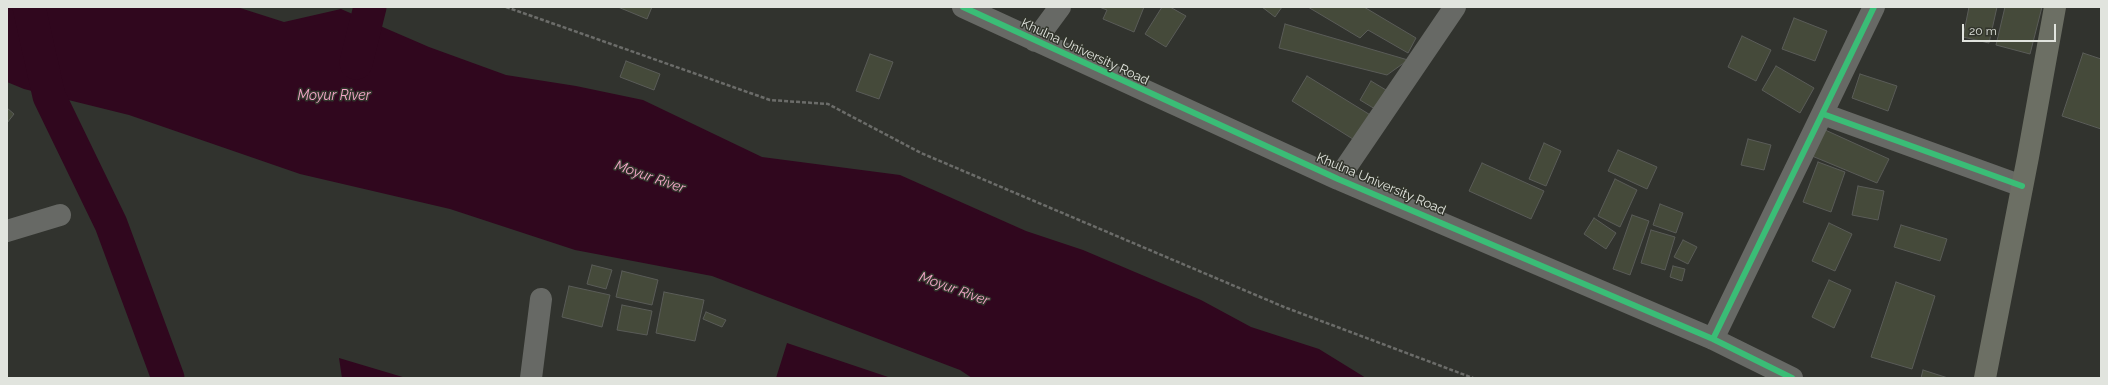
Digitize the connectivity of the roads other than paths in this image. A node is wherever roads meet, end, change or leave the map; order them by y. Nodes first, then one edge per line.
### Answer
1 (963, 7) edge
2 (1060, 7) edge
3 (1455, 7) edge
4 (1874, 7) edge
5 (2055, 7) edge
6 (1035, 41) junction
7 (1823, 114) junction
8 (1338, 178) junction
9 (2022, 186) junction
10 (60, 215) dead end
11 (7, 231) edge
12 (542, 299) dead end
13 (1713, 339) junction
14 (531, 378) edge
15 (1792, 378) edge
16 (1985, 378) edge

1 - 6 street, Khulna University Road
2 - 6 street
3 - 8 street
4 - 7 street
5 - 9 main road
6 - 8 street, Khulna University Road
7 - 9 street
7 - 13 street
8 - 13 street, Khulna University Road
9 - 16 main road
10 - 11 street
12 - 14 street
13 - 15 street, Khulna University Road

